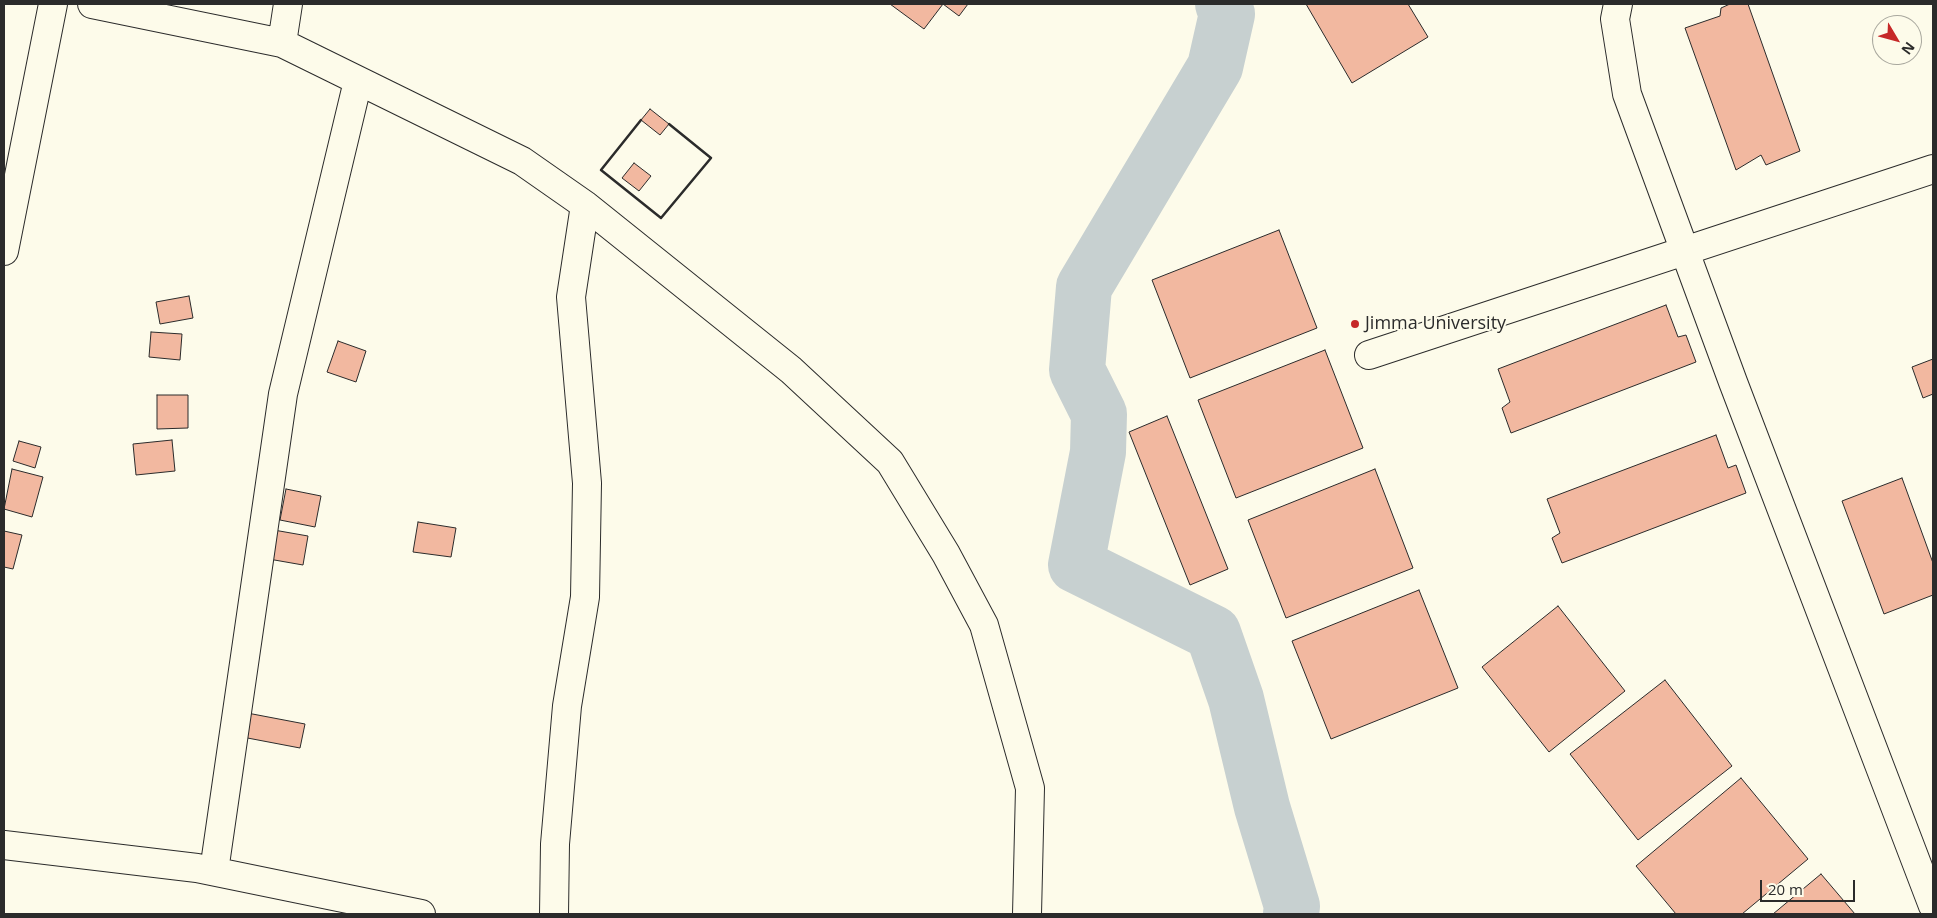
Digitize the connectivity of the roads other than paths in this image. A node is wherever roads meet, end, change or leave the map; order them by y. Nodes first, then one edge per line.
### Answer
1 (53, 4) edge
2 (92, 4) edge
3 (288, 4) edge
4 (1618, 4) edge
5 (282, 43) junction
6 (358, 81) junction
7 (1933, 169) edge
8 (585, 205) junction
9 (4, 251) edge
10 (1684, 253) junction
11 (1369, 355) dead end
12 (4, 844) edge
13 (214, 871) junction
14 (1933, 906) edge
15 (421, 914) edge
16 (554, 914) edge
17 (1027, 914) edge

1 - 9 street
2 - 5 street
3 - 5 street
4 - 10 street
5 - 6 street
6 - 8 street
6 - 13 street
7 - 10 street
8 - 16 street
8 - 17 street
10 - 11 street
10 - 14 street
12 - 13 street
13 - 15 street

